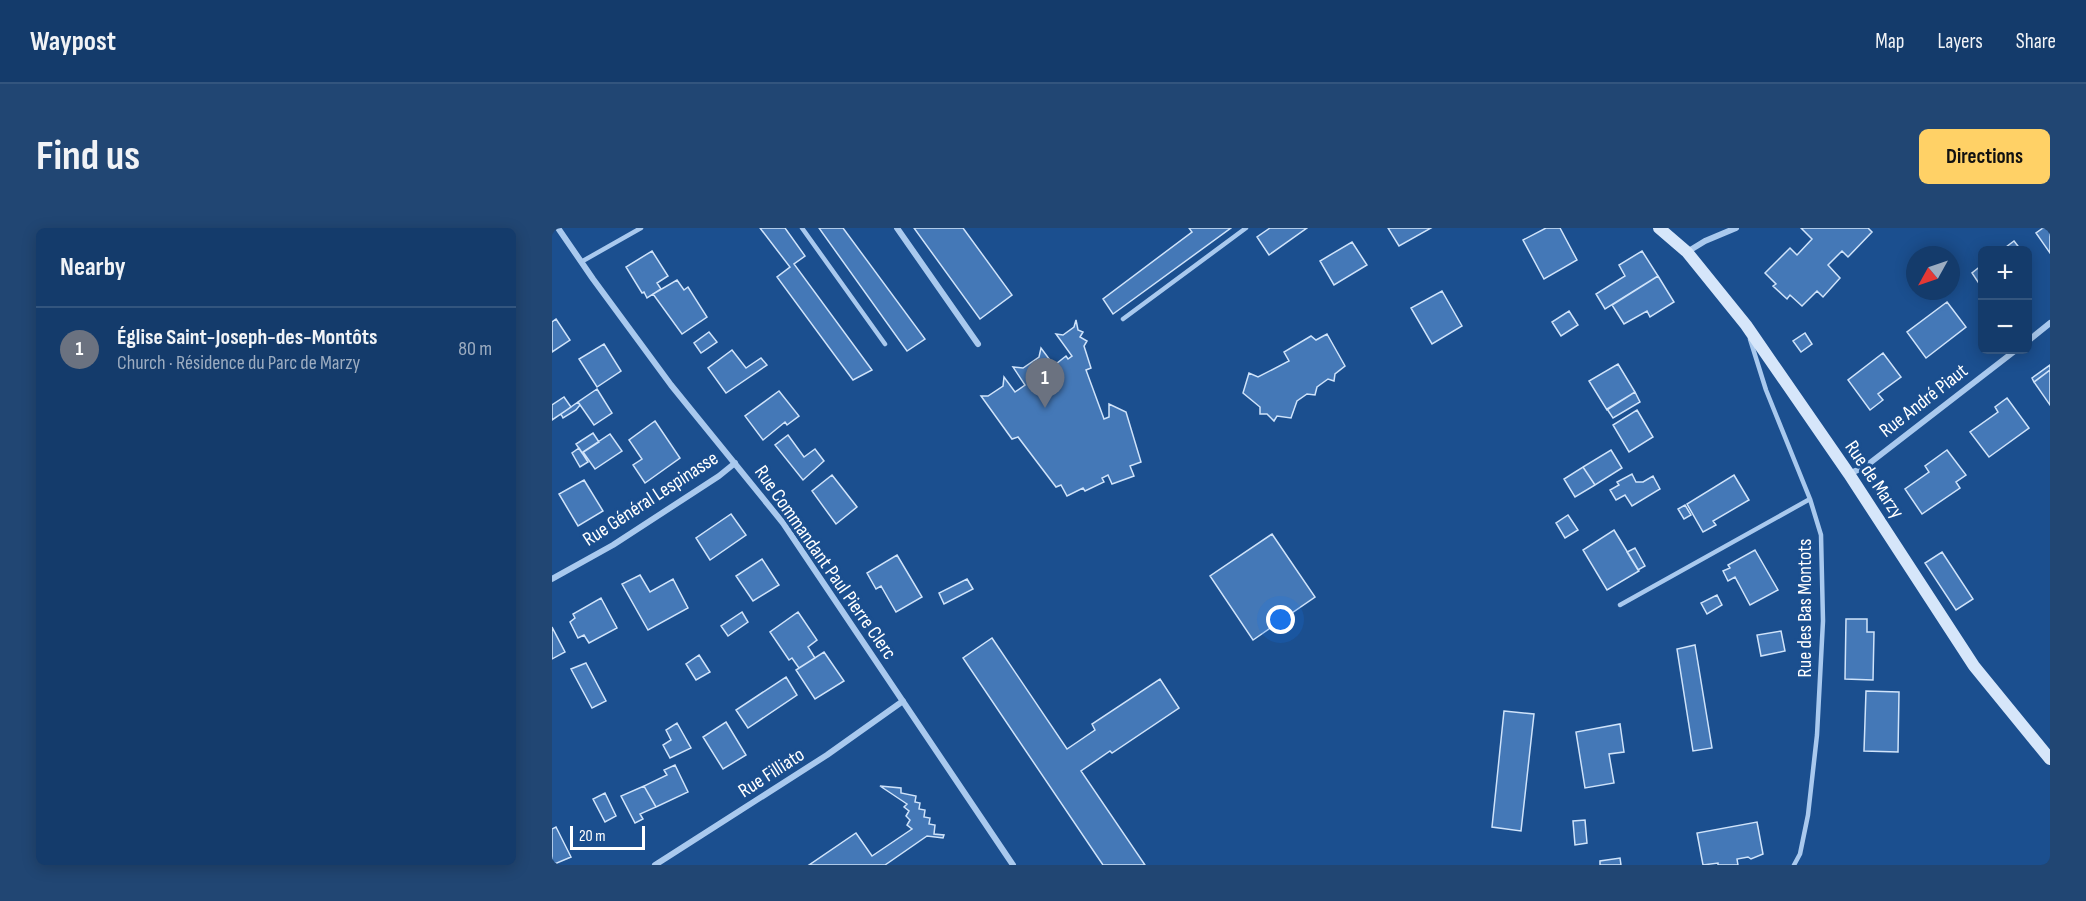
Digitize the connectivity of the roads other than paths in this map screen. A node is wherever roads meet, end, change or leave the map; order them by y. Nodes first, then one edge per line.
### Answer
1 (558, 228) edge
2 (641, 228) edge
3 (802, 228) edge
4 (897, 228) edge
5 (1246, 228) edge
6 (1659, 228) edge
7 (1736, 228) edge
8 (1687, 252) junction
9 (581, 261) junction
10 (1123, 319) dead end
11 (2050, 324) edge
12 (1746, 325) junction
13 (2032, 338) edge
14 (885, 344) dead end
15 (978, 344) dead end
16 (2011, 354) edge
17 (735, 463) junction
18 (1849, 474) junction
19 (1810, 499) junction
20 (552, 579) edge
21 (1620, 604) dead end
22 (903, 702) junction
23 (2050, 759) edge
24 (655, 865) edge
25 (1013, 865) edge
26 (1794, 865) edge

1 - 9 street, Rue Commandant Paul Pierre Clerc
2 - 9 lane
3 - 14 lane
4 - 15 street
5 - 10 lane
6 - 8 main road, Rue de Marzy
7 - 8 street
8 - 12 main road, Rue de Marzy
9 - 17 street, Rue Commandant Paul Pierre Clerc
11 - 13 street
12 - 18 main road, Rue de Marzy
12 - 19 lane, Rue des Bas Montots
16 - 18 street, Rue André Piaut
17 - 20 street, Rue Général Lespinasse
17 - 22 street, Rue Commandant Paul Pierre Clerc
18 - 23 main road, Rue de Marzy
19 - 21 lane
19 - 26 lane, Rue des Bas Montots
22 - 24 street, Rue Filliato
22 - 25 street, Rue Commandant Paul Pierre Clerc

